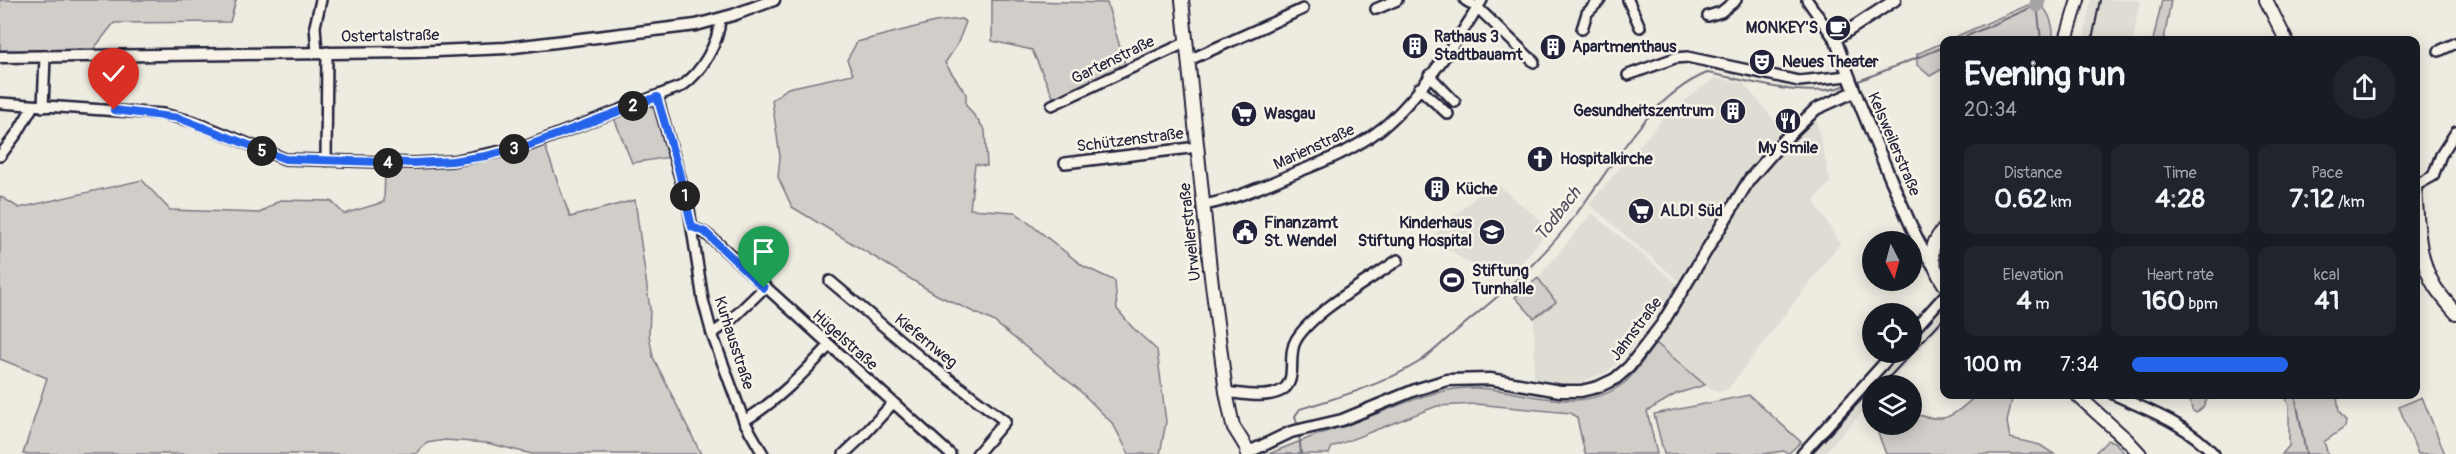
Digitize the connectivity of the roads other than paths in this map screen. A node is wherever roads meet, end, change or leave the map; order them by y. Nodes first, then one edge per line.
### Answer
1 (321, 0) edge
2 (774, 0) edge
3 (1182, 0) edge
4 (1397, 0) edge
5 (1466, 0) edge
6 (1600, 0) edge
7 (1628, 0) edge
8 (1736, 0) edge
9 (1807, 0) edge
10 (2078, 0) edge
11 (2266, 0) edge
12 (1889, 2) edge
13 (1480, 4) edge
14 (1303, 9) dead end
15 (1376, 9) dead end
16 (1708, 16) dead end
17 (720, 20) junction
18 (1640, 27) dead end
19 (1582, 29) dead end
20 (2067, 36) edge
21 (2284, 36) edge
22 (1836, 41) junction
23 (1187, 42) junction
24 (2456, 43) edge
25 (2439, 51) dead end
26 (322, 52) junction
27 (45, 56) junction
28 (0, 57) edge
29 (1189, 60) junction
30 (1534, 62) dead end
31 (1429, 75) junction
32 (1628, 75) dead end
33 (1851, 84) junction
34 (1419, 88) junction
35 (657, 97) junction
36 (1455, 102) dead end
37 (0, 103) edge
38 (1052, 105) dead end
39 (38, 106) junction
40 (1448, 114) dead end
41 (2456, 132) edge
42 (1198, 147) junction
43 (0, 156) edge
44 (326, 161) junction
45 (1065, 163) dead end
46 (2420, 184) edge
47 (1204, 205) junction
48 (1911, 226) junction
49 (692, 227) junction
50 (1940, 234) edge
51 (2420, 240) edge
52 (1934, 242) junction
53 (1398, 260) dead end
54 (1933, 265) junction
55 (1940, 277) edge
56 (830, 281) dead end
57 (764, 288) junction
58 (1940, 300) edge
59 (2455, 309) edge
60 (1922, 321) edge
61 (712, 334) junction
62 (829, 346) junction
63 (1883, 363) edge
64 (1226, 392) junction
65 (2082, 399) edge
66 (2124, 399) edge
67 (892, 403) junction
68 (744, 421) junction
69 (1248, 453) edge
70 (763, 454) edge
71 (844, 454) edge
72 (950, 454) edge
73 (977, 454) edge
74 (1802, 454) edge
75 (2140, 454) edge
76 (2214, 454) edge

1 - 26 street
2 - 17 street, Ostertalstraße
3 - 23 main road, Urweilerstraße
4 - 15 street
5 - 13 street
6 - 19 street
7 - 18 street
8 - 16 street
9 - 22 street
10 - 20 main road
11 - 21 main road
12 - 22 street
13 - 30 street
13 - 31 street, Marienstraße
14 - 29 street
17 - 26 street, Ostertalstraße
17 - 35 street
22 - 33 street, Kelsweilerstraße
23 - 29 main road, Urweilerstraße
23 - 38 street, Gartenstraße
24 - 25 street
26 - 27 street, Ostertalstraße
26 - 44 street
27 - 28 street, Ostertalstraße
27 - 39 street
29 - 42 main road, Urweilerstraße
31 - 34 street, Marienstraße
31 - 36 street
32 - 33 street
33 - 48 street, Kelsweilerstraße
33 - 69 street, Jahnstraße
34 - 40 street
34 - 47 street, Marienstraße
35 - 44 street
35 - 49 street, Kurhausstraße
37 - 39 street
39 - 43 street
39 - 44 street
41 - 46 street
42 - 45 street, Schützenstraße
42 - 47 main road, Urweilerstraße
47 - 64 main road, Urweilerstraße
48 - 52 street
48 - 54 street, Kelsweilerstraße
49 - 57 street, Hügelstraße
49 - 61 street, Kurhausstraße
50 - 52 main road
51 - 59 main road
52 - 54 main road
53 - 64 street
54 - 55 main road, Kelsweilerstraße
56 - 73 street, Kiefernweg
57 - 61 street
57 - 62 street, Hügelstraße
58 - 60 street
61 - 68 street, Kurhausstraße
62 - 67 street, Hügelstraße
62 - 68 street
63 - 74 street
64 - 69 main road, Urweilerstraße
65 - 75 main road
66 - 76 street
67 - 71 street
67 - 72 street, Hügelstraße
68 - 70 street, Kurhausstraße

